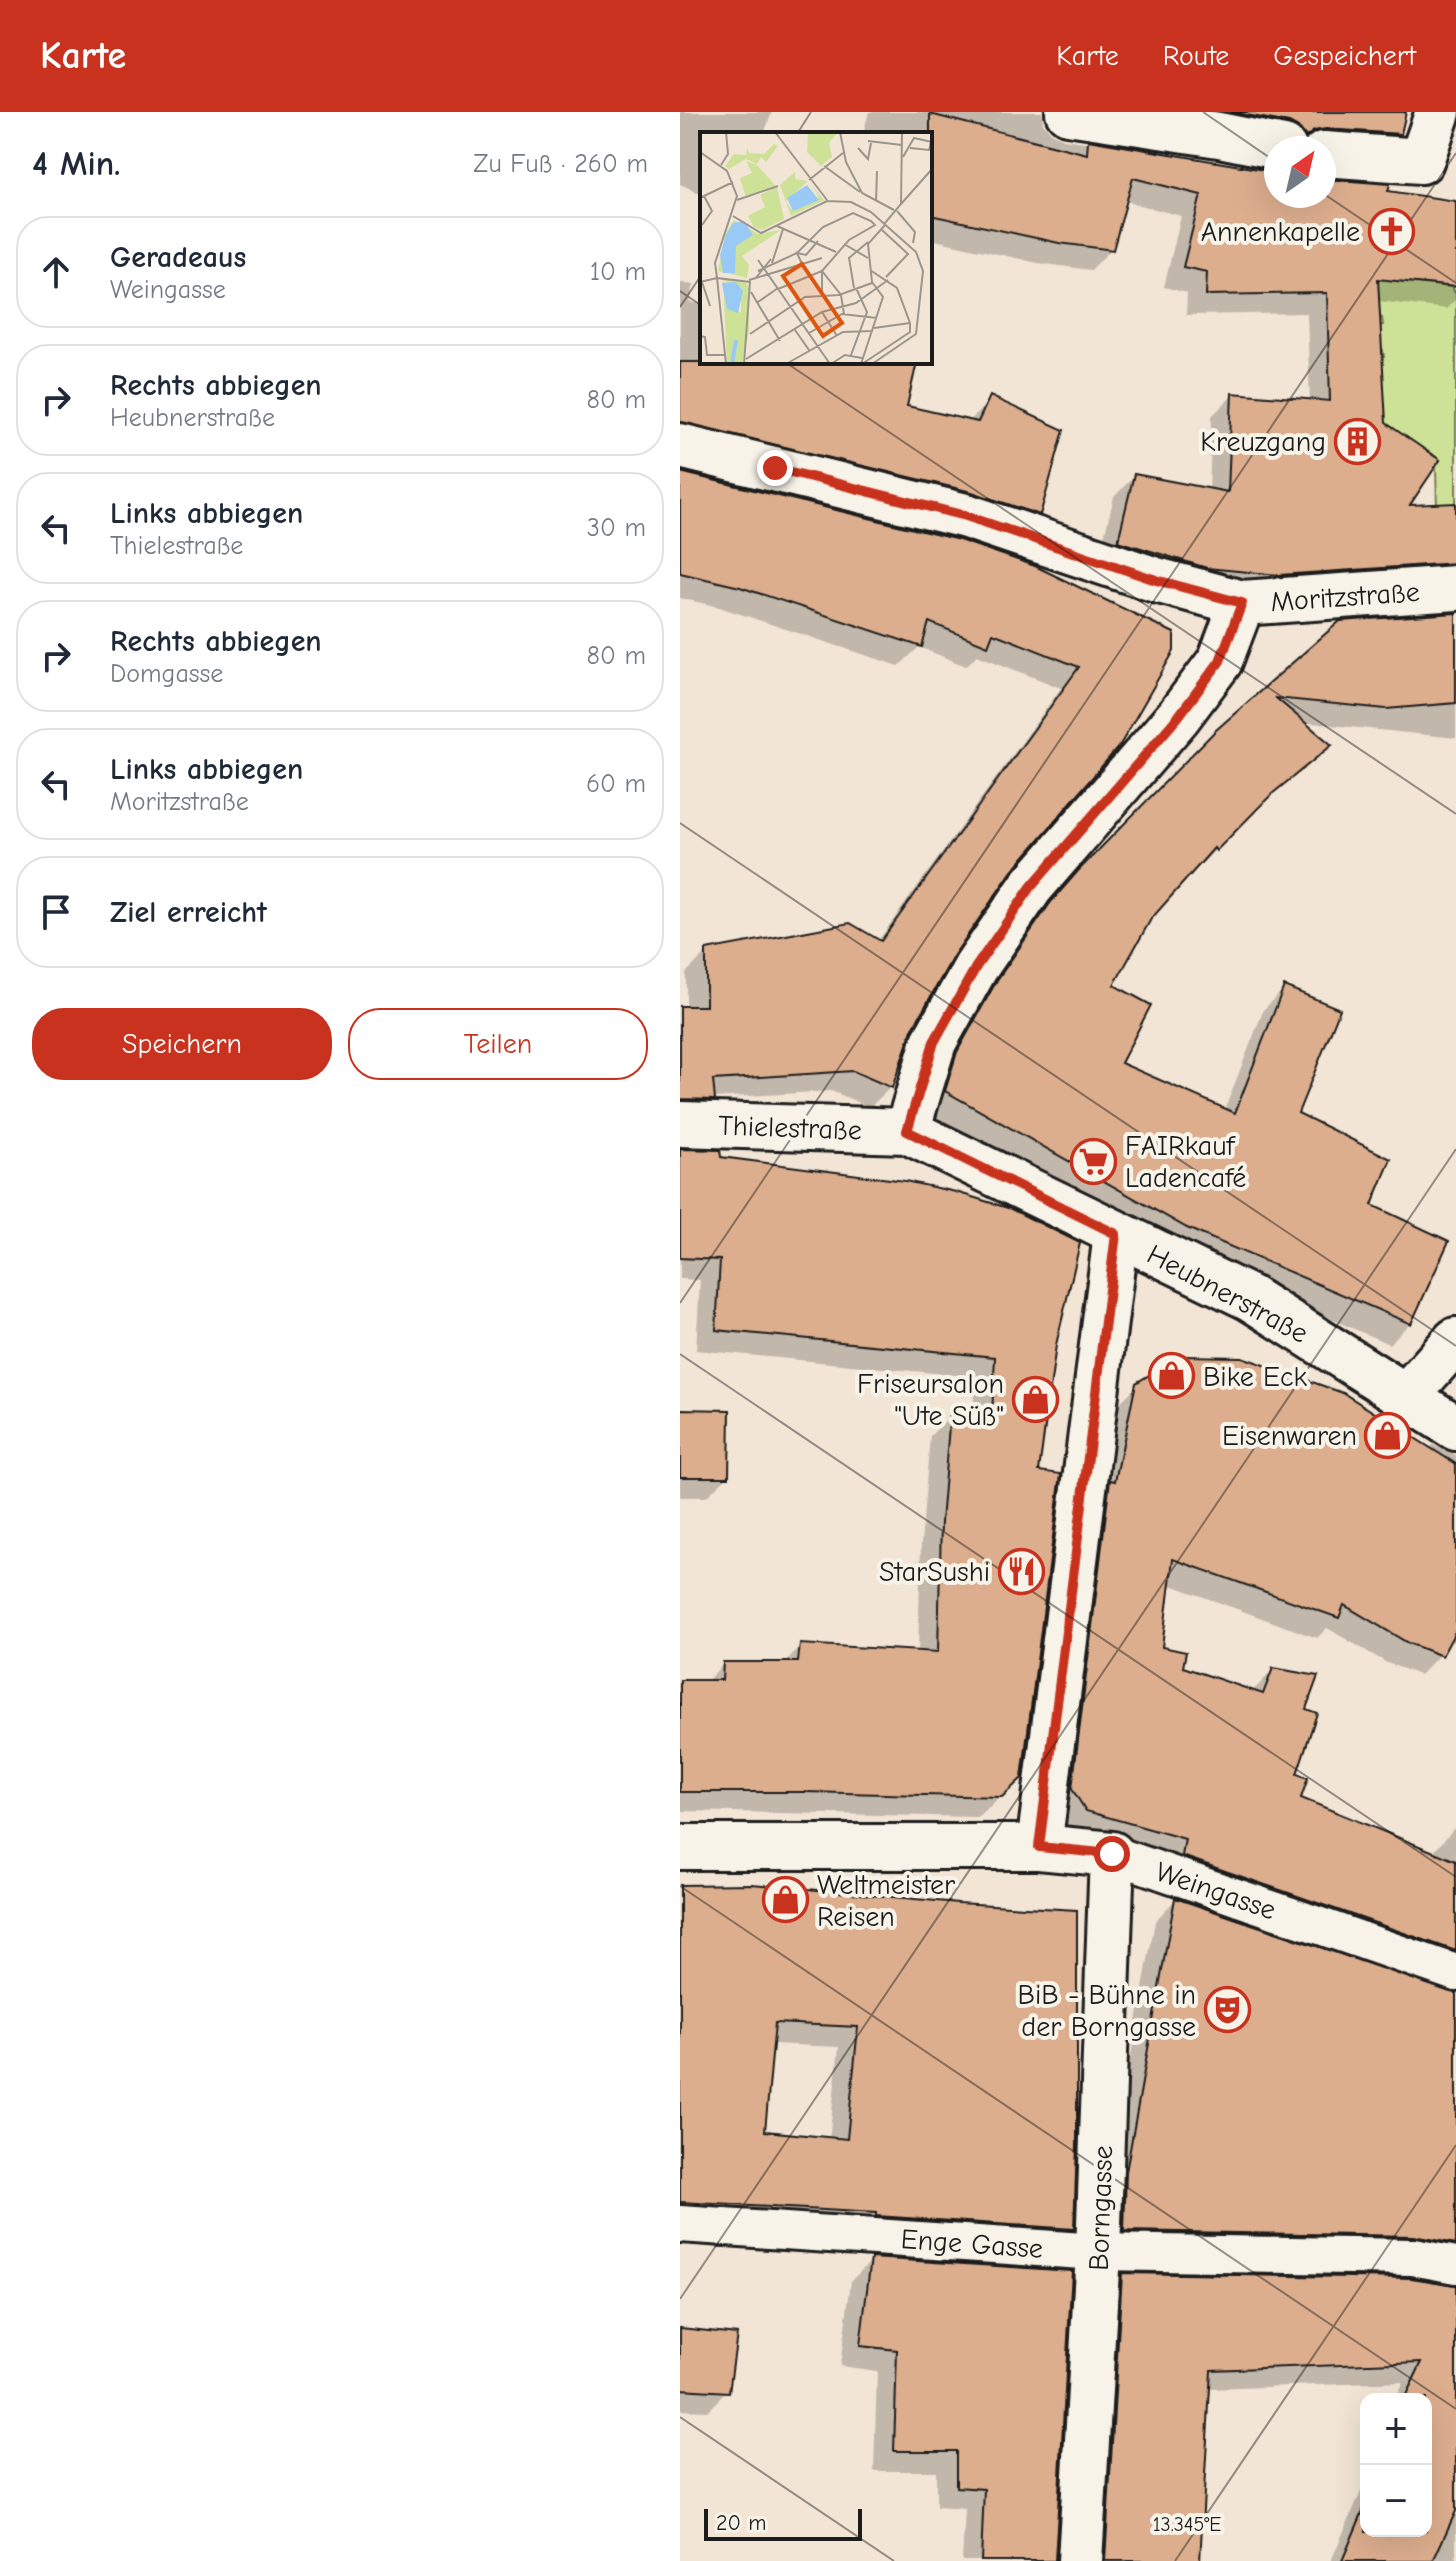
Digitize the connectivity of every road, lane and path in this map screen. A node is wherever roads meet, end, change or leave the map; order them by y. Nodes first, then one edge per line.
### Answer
1 (1068, 112) edge
2 (1444, 116) edge
3 (1264, 144) edge
4 (1336, 155) edge
5 (680, 446) edge
6 (1456, 588) edge
7 (1242, 603) junction
8 (680, 1124) edge
9 (907, 1131) junction
10 (1116, 1234) junction
11 (1456, 1340) edge
12 (1406, 1396) junction
13 (1456, 1428) edge
14 (680, 1847) edge
15 (1039, 1847) junction
16 (1112, 1854) junction
17 (1456, 1973) edge
18 (680, 2224) edge
19 (1098, 2252) junction
20 (1456, 2265) edge
21 (1080, 2561) edge

1 - 3 street
2 - 4 street
5 - 7 street, Moritzstraße
6 - 7 street, Moritzstraße
7 - 9 street
8 - 9 street, Thielestraße
9 - 10 street, Thielestraße
10 - 12 street, Heubnerstraße
10 - 15 street, Heubnerstraße
11 - 12 street
12 - 13 street, Heubnerstraße
14 - 15 street, Weingasse
15 - 16 street, Weingasse
16 - 17 street, Weingasse
16 - 19 street, Borngasse
18 - 19 street, Enge Gasse
19 - 20 street, Enge Gasse
19 - 21 street, Borngasse

